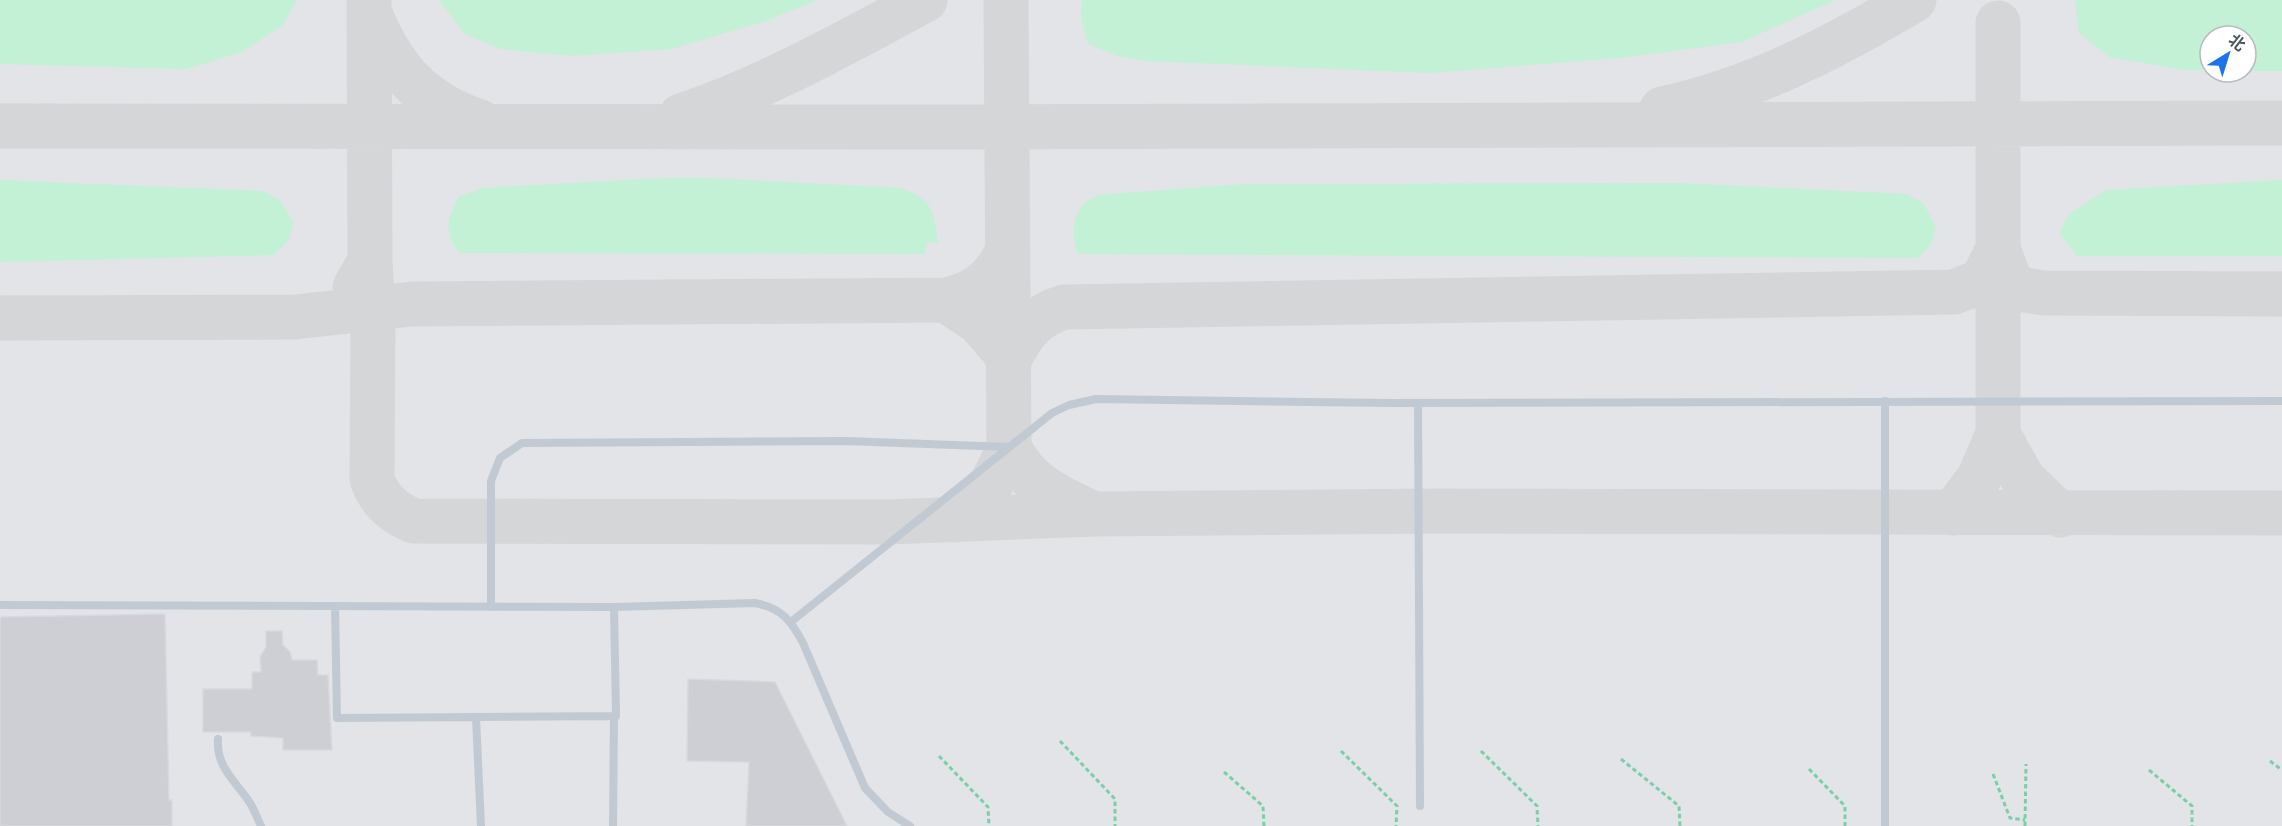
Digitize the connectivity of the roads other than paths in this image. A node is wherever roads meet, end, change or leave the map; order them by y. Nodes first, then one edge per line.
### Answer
1 (1885, 401) junction
2 (2282, 401) edge
3 (1418, 403) junction
4 (1009, 447) junction
5 (0, 605) edge
6 (335, 606) junction
7 (491, 607) junction
8 (614, 607) junction
9 (792, 621) junction
10 (614, 716) junction
11 (476, 717) junction
12 (218, 739) dead end
13 (1420, 806) dead end
14 (261, 826) edge
15 (481, 826) edge
16 (612, 826) edge
17 (910, 826) edge
18 (1885, 826) edge

1 - 2 lane
1 - 3 lane
1 - 18 lane
3 - 4 lane
3 - 13 lane
4 - 7 lane
4 - 9 lane
5 - 6 lane
6 - 7 lane
6 - 11 lane
7 - 8 lane
8 - 9 lane
8 - 10 lane
9 - 17 lane
10 - 11 lane
10 - 16 lane
11 - 15 lane
12 - 14 lane

